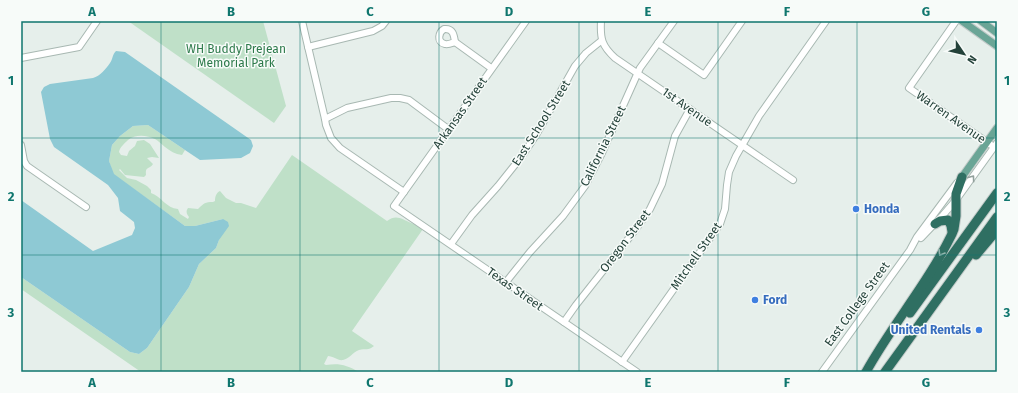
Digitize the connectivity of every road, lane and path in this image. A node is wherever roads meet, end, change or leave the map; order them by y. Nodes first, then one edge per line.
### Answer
1 (97, 21) edge
2 (302, 21) edge
3 (386, 21) edge
4 (526, 21) edge
5 (601, 21) edge
6 (674, 21) edge
7 (742, 21) edge
8 (826, 21) edge
9 (956, 21) edge
10 (962, 21) edge
11 (981, 21) edge
12 (997, 33) edge
13 (601, 41) junction
14 (455, 42) dead end
15 (658, 43) junction
16 (997, 46) edge
17 (308, 47) junction
18 (21, 58) edge
19 (491, 68) junction
20 (638, 73) junction
21 (690, 109) junction
22 (325, 119) junction
23 (997, 128) edge
24 (448, 129) junction
25 (987, 142) junction
26 (21, 145) edge
27 (742, 145) junction
28 (995, 145) edge
29 (962, 176) junction
30 (792, 180) dead end
31 (404, 192) junction
32 (997, 193) edge
33 (956, 200) junction
34 (394, 206) joint
35 (86, 207) dead end
36 (997, 217) edge
37 (934, 224) junction
38 (997, 230) edge
39 (952, 234) junction
40 (451, 244) junction
41 (910, 250) junction
42 (506, 282) junction
43 (940, 297) junction
44 (564, 322) junction
45 (622, 362) junction
46 (636, 372) edge
47 (822, 372) edge
48 (867, 372) edge
49 (885, 372) edge

1 - 18 street
2 - 17 street
3 - 17 street
4 - 19 street, Arkansas Street
5 - 13 street
6 - 15 street, California Street
7 - 15 street
8 - 27 street, Mitchell Street
9 - 25 street, Warren Avenue
10 - 16 main road
11 - 12 main road
13 - 20 street, 1st Avenue
13 - 40 street, East School Street
14 - 19 street
15 - 20 street, California Street
17 - 22 street
19 - 24 street, Arkansas Street
20 - 21 street, 1st Avenue
20 - 42 street, California Street
21 - 27 street, 1st Avenue
21 - 44 street, Oregon Street
22 - 24 street
22 - 31 street
23 - 25 main road, East College Street
24 - 31 street, Arkansas Street
25 - 28 street, Warren Avenue
25 - 29 main road, East College Street
26 - 35 street
27 - 30 street, 1st Avenue
27 - 45 street, Mitchell Street
33 -> 28 street, East College Street
29 - 33 highway
29 - 41 street, East College Street
31 - 34 street, Arkansas Street
32 - 48 highway
33 - 37 street, East College Street
33 - 39 highway
34 - 40 street, Texas Street
36 - 43 highway
37 - 39 highway
37 - 41 street, East College Street
38 - 43 highway
39 -> 48 highway
40 - 42 street, Texas Street
41 - 47 street, East College Street
42 - 44 street, Texas Street
43 - 49 highway
44 - 45 street, Texas Street
45 - 46 street, Texas Street

